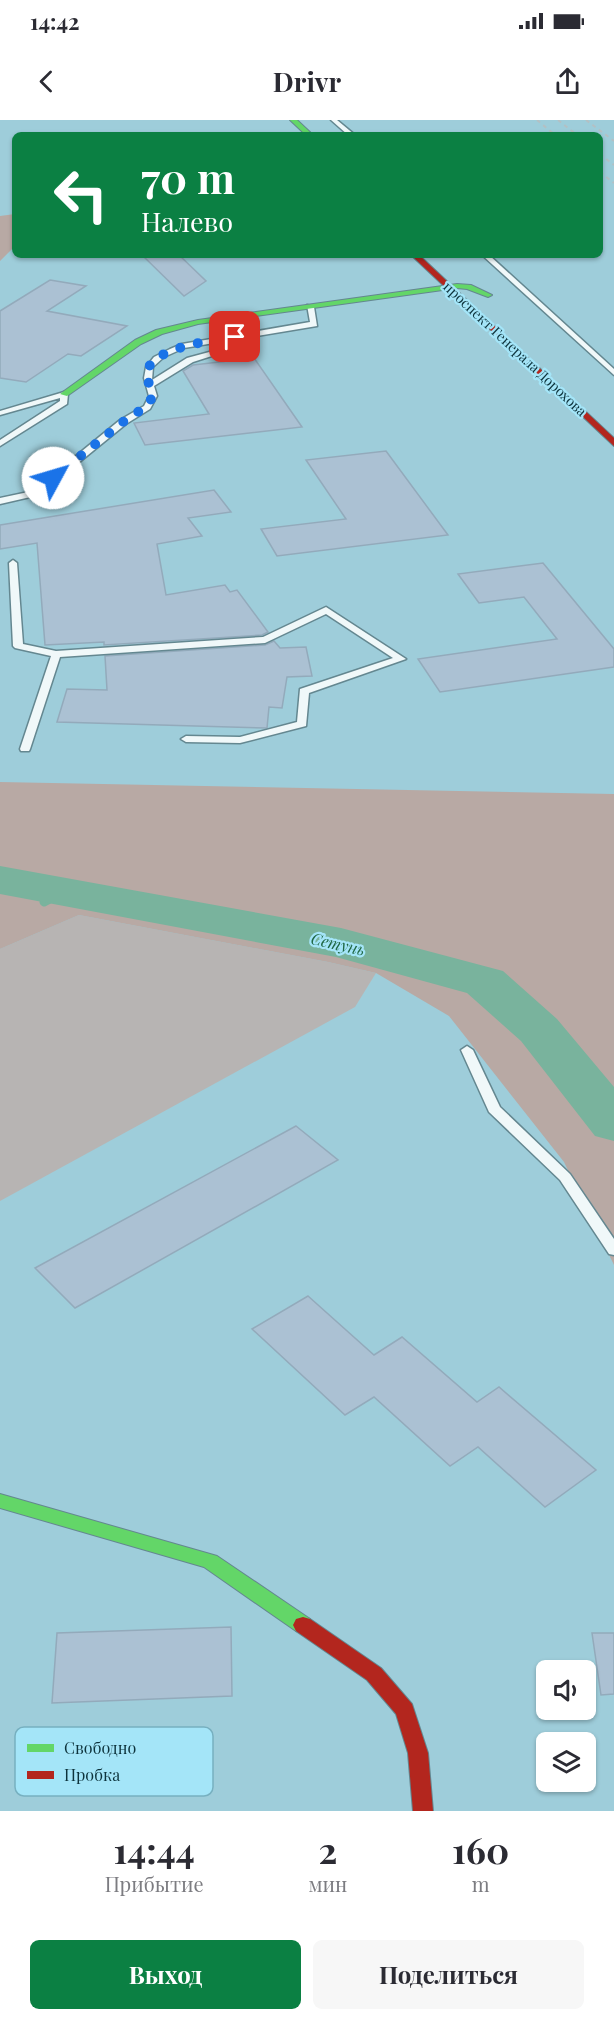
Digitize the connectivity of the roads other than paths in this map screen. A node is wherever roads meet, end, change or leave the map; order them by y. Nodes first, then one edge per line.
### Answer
1 (293, 120) edge
2 (334, 120) edge
3 (307, 132) edge
4 (348, 132) edge
5 (418, 258) edge
6 (488, 258) edge
7 (461, 271) dead end
8 (449, 287) junction
9 (310, 307) junction
10 (239, 346) dead end
11 (614, 373) edge
12 (150, 385) junction
13 (64, 394) junction
14 (0, 413) edge
15 (614, 443) edge
16 (0, 444) edge
17 (0, 501) edge
18 (13, 563) dead end
19 (56, 654) junction
20 (186, 740) dead end
21 (25, 749) dead end
22 (466, 1050) dead end
23 (614, 1250) edge
24 (0, 1501) edge
25 (423, 1811) edge

1 - 3 street
2 - 4 lane
5 - 8 street, проспект Генерала Дорохова
6 - 11 lane
7 - 8 street, проспект Генерала Дорохова
8 - 9 street
8 - 15 street, проспект Генерала Дорохова
9 - 12 lane
9 - 13 street
10 - 12 lane
12 - 17 lane
13 - 14 lane
13 - 16 lane
18 - 19 lane
19 - 20 lane
19 - 21 lane
22 - 23 lane
24 - 25 street

